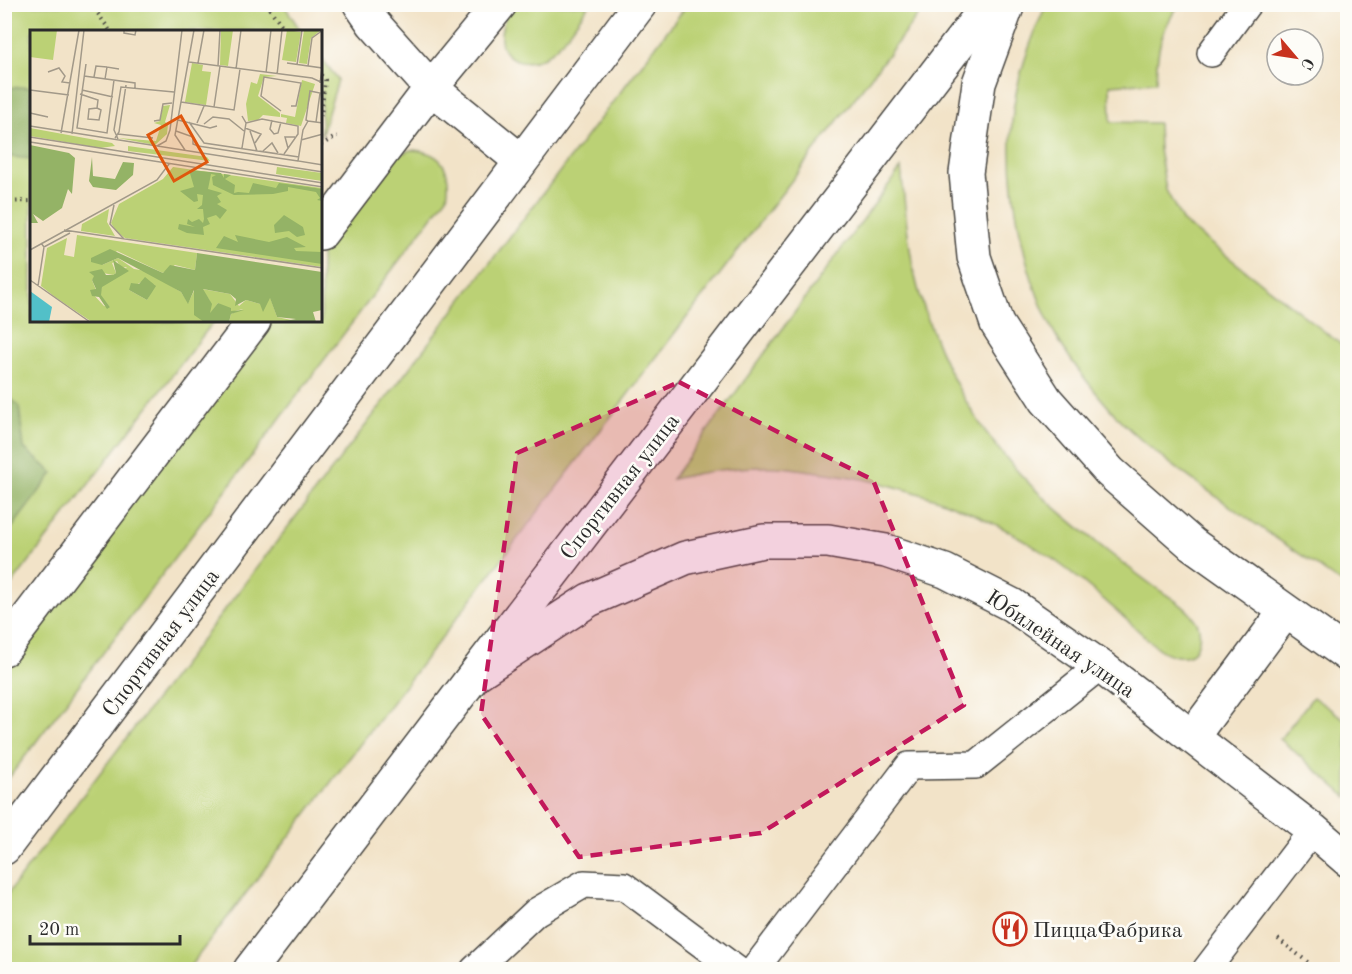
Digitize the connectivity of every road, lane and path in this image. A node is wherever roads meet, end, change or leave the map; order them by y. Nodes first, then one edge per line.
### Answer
1 (91, 4) edge
2 (266, 4) edge
3 (360, 4) edge
4 (500, 4) edge
5 (640, 4) edge
6 (989, 4) edge
7 (1008, 4) edge
8 (1247, 4) edge
9 (110, 30) edge
10 (286, 30) edge
11 (1211, 53) dead end
12 (322, 76) edge
13 (431, 88) junction
14 (322, 107) edge
15 (521, 161) junction
16 (30, 201) edge
17 (4, 202) edge
18 (322, 232) edge
19 (253, 322) edge
20 (1285, 612) junction
21 (4, 649) edge
22 (1347, 655) edge
23 (1100, 666) junction
24 (473, 677) junction
25 (1192, 737) junction
26 (1313, 830) junction
27 (4, 848) edge
28 (1347, 860) edge
29 (1271, 934) dead end
30 (250, 969) edge
31 (474, 969) edge
32 (737, 969) edge
33 (754, 969) edge
34 (1206, 969) edge
35 (1318, 969) edge

1 - 9 path
2 - 10 path
3 - 13 main road
4 - 13 main road
5 - 15 main road, Спортивная улица
6 - 24 main road, Спортивная улица
7 - 20 main road
8 - 11 lane
12 - 14 path
13 - 15 main road
13 - 18 main road
15 - 27 main road, Спортивная улица
16 - 17 path
19 - 21 main road
20 - 22 main road
20 - 25 main road
23 - 24 main road, Юбилейная улица
23 - 25 main road, Юбилейная улица
23 - 33 lane
24 - 30 main road, Спортивная улица
25 - 26 main road, Юбилейная улица
26 - 28 main road, Юбилейная улица
26 - 34 lane
29 - 35 path
31 - 32 lane

